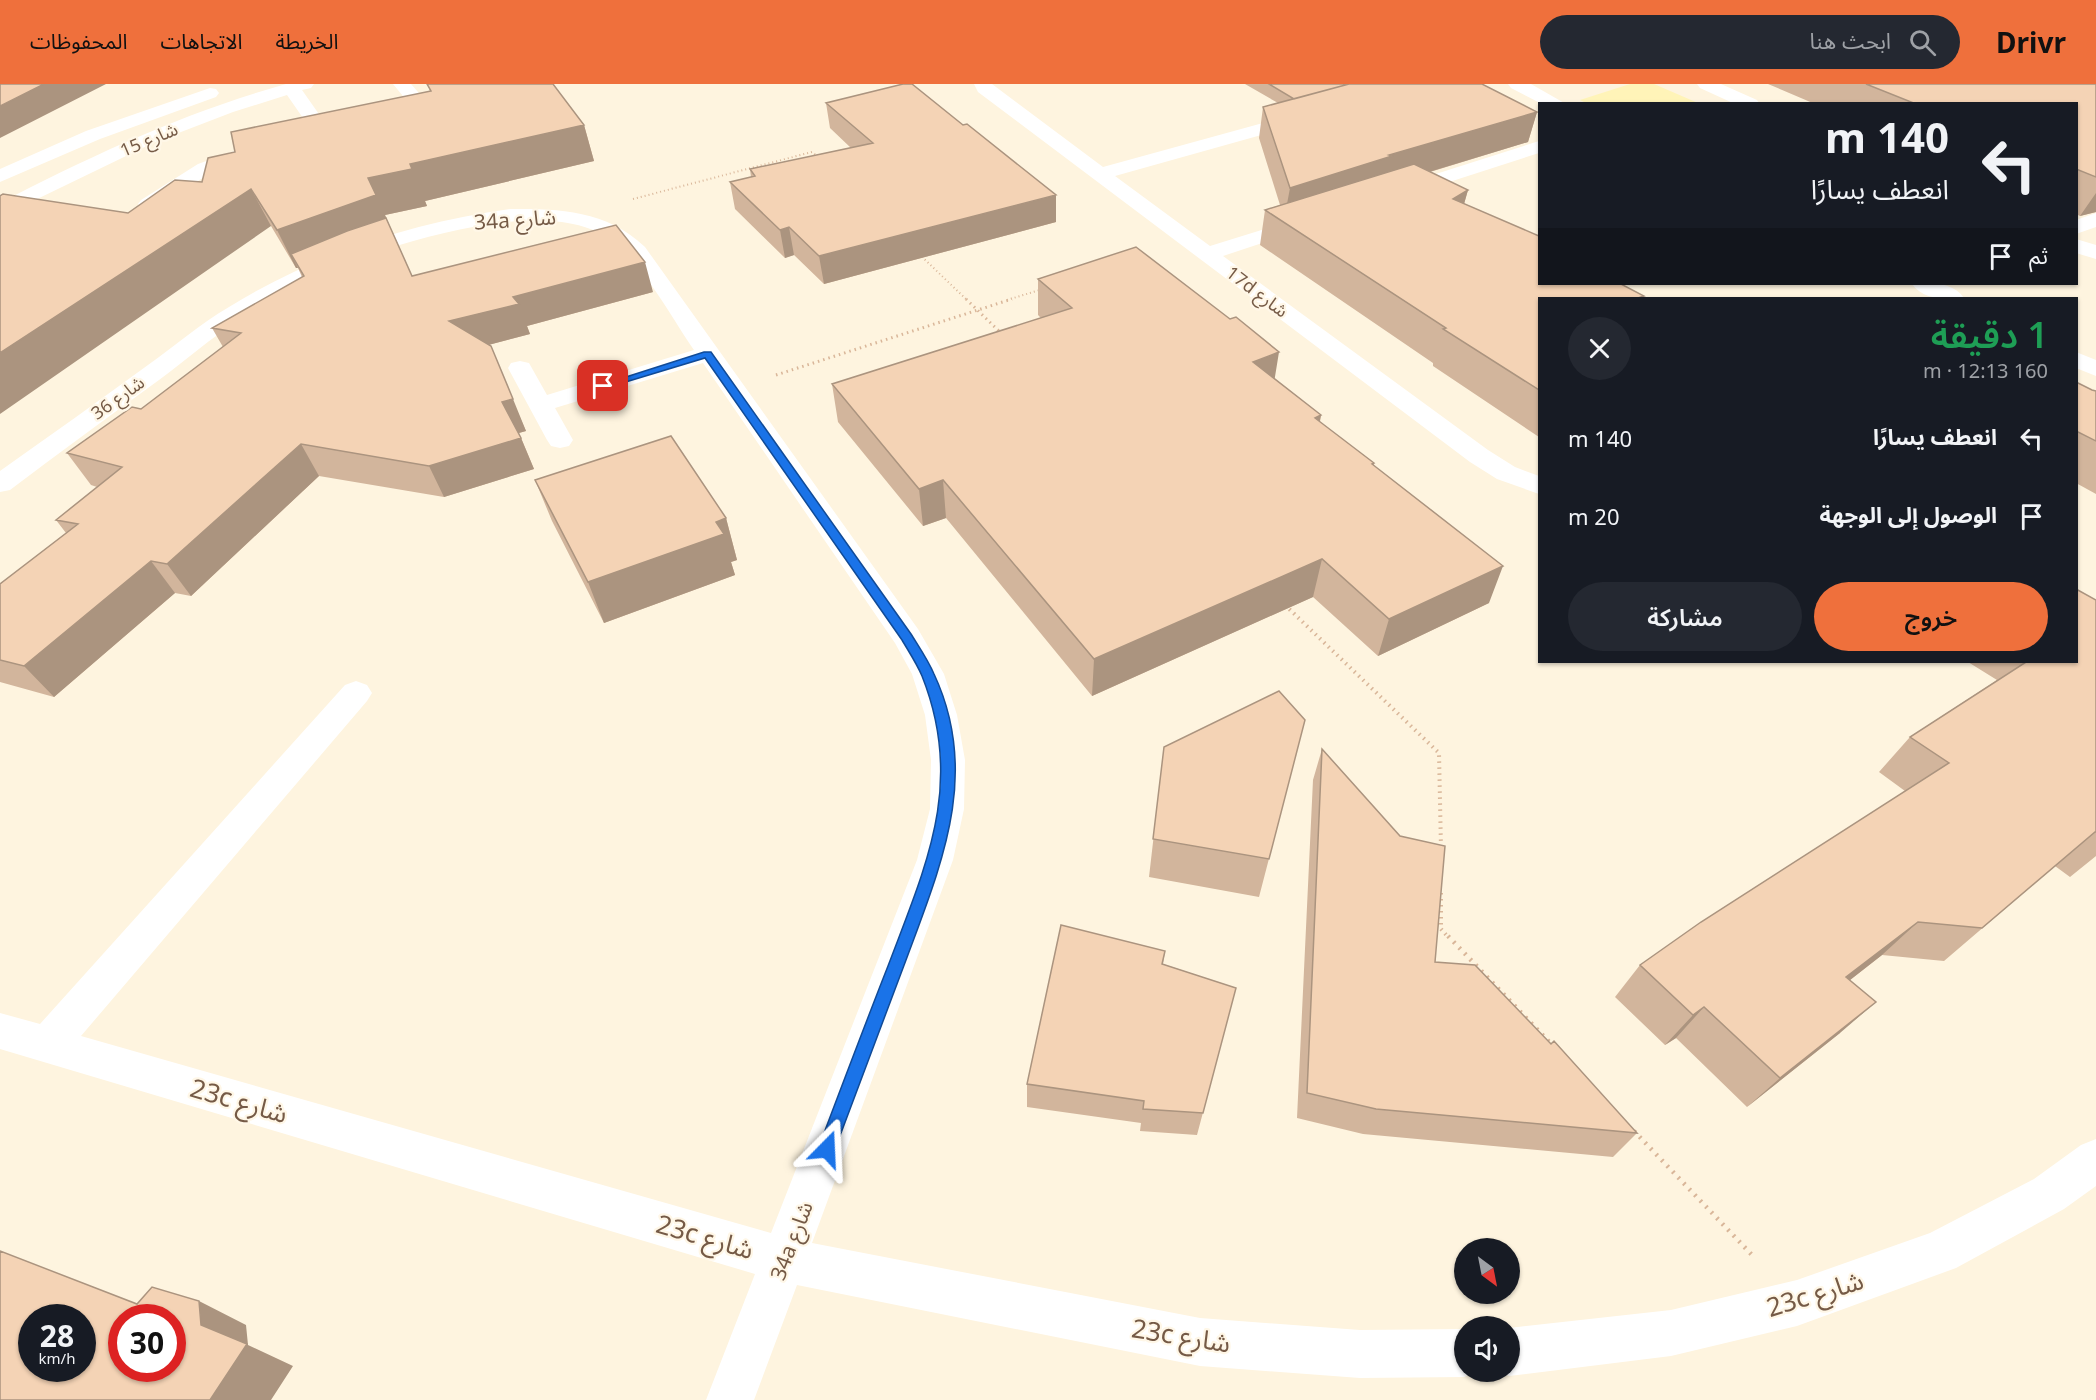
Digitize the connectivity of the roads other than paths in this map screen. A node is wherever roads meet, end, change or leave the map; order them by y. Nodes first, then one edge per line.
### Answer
1 (402, 84) edge
2 (983, 84) edge
3 (1517, 84) edge
4 (1706, 84) edge
5 (298, 86) edge
6 (226, 88) dead end
7 (1553, 102) edge
8 (1746, 102) edge
9 (1322, 112) edge
10 (187, 124) junction
11 (373, 128) edge
12 (350, 132) edge
13 (327, 137) junction
14 (305, 141) edge
15 (1538, 147) edge
16 (261, 149) edge
17 (231, 156) junction
18 (1101, 174) junction
19 (0, 176) edge
20 (1384, 197) edge
21 (21, 200) junction
22 (56, 207) edge
23 (0, 211) edge
24 (135, 211) edge
25 (1317, 219) edge
26 (2096, 219) edge
27 (2078, 227) edge
28 (2078, 246) edge
29 (2096, 253) edge
30 (1206, 254) junction
31 (1925, 285) edge
32 (1951, 297) edge
33 (236, 312) joint
34 (707, 354) junction
35 (2078, 360) edge
36 (520, 368) dead end
37 (2096, 369) edge
38 (540, 405) junction
39 (560, 440) dead end
40 (0, 484) edge
41 (1538, 486) edge
42 (356, 693) dead end
43 (0, 1031) edge
44 (47, 1045) junction
45 (2096, 1160) edge
46 (785, 1260) junction
47 (1520, 1351) edge
48 (1454, 1353) edge
49 (730, 1400) edge

1 - 11 street
2 - 18 street, 17d شارع
3 - 7 street
4 - 8 street
5 - 10 street, شارع 15
5 - 13 street
6 - 19 street, شارع 15
9 - 18 street
10 - 17 street
10 - 21 street, شارع 15
12 - 13 street
13 - 14 street
15 - 20 street
16 - 17 street
17 - 24 street
18 - 30 street, 17d شارع
21 - 22 street
21 - 23 street, شارع 15
25 - 30 street
26 - 27 street
28 - 29 street
30 - 41 street, 17d شارع
31 - 32 street
33 - 34 street, 34a شارع
33 - 40 street, شارع 36
34 - 38 street
34 - 46 street, 34a شارع
35 - 37 street
36 - 38 street
38 - 39 street
42 - 44 street
43 - 44 street, 23c شارع
44 - 46 street, 23c شارع
45 - 47 street, 23c شارع
46 - 48 street, 23c شارع
46 - 49 street, 34a شارع

